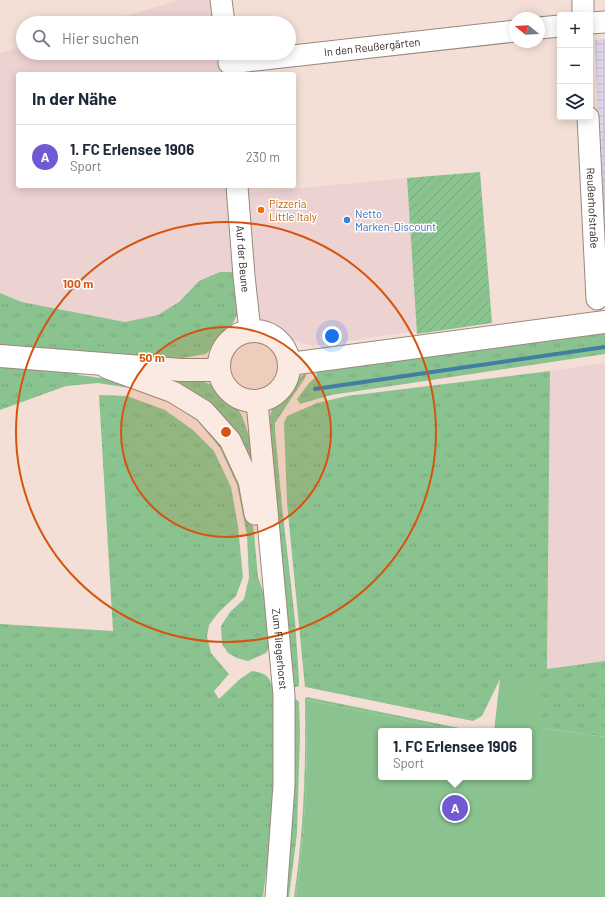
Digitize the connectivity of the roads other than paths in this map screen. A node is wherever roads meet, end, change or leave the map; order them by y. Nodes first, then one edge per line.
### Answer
1 (220, 0) edge
2 (583, 0) edge
3 (583, 12) edge
4 (223, 16) edge
5 (605, 22) edge
6 (593, 23) edge
7 (557, 26) edge
8 (545, 27) edge
9 (509, 32) edge
10 (296, 54) edge
11 (249, 60) edge
12 (229, 63) edge
13 (588, 120) edge
14 (237, 188) edge
15 (597, 299) dead end
16 (605, 322) edge
17 (250, 331) junction
18 (0, 356) edge
19 (95, 363) junction
20 (290, 364) junction
21 (219, 370) junction
22 (257, 402) junction
23 (275, 593) junction
24 (276, 897) edge

1 - 4 street
2 - 3 street
5 - 6 street
7 - 8 street
9 - 10 street, In den Reußergärten
11 - 12 street, In den Reußergärten
13 - 15 street, Reußerhofstraße
14 - 17 street, Auf der Beune
16 - 20 main road
17 - 20 main road
17 - 21 main road
18 - 19 main road
19 - 21 main road
19 - 23 street
20 - 22 main road
21 - 22 main road
22 - 23 street, Zum Fliegerhorst
23 - 24 street, Zum Fliegerhorst

